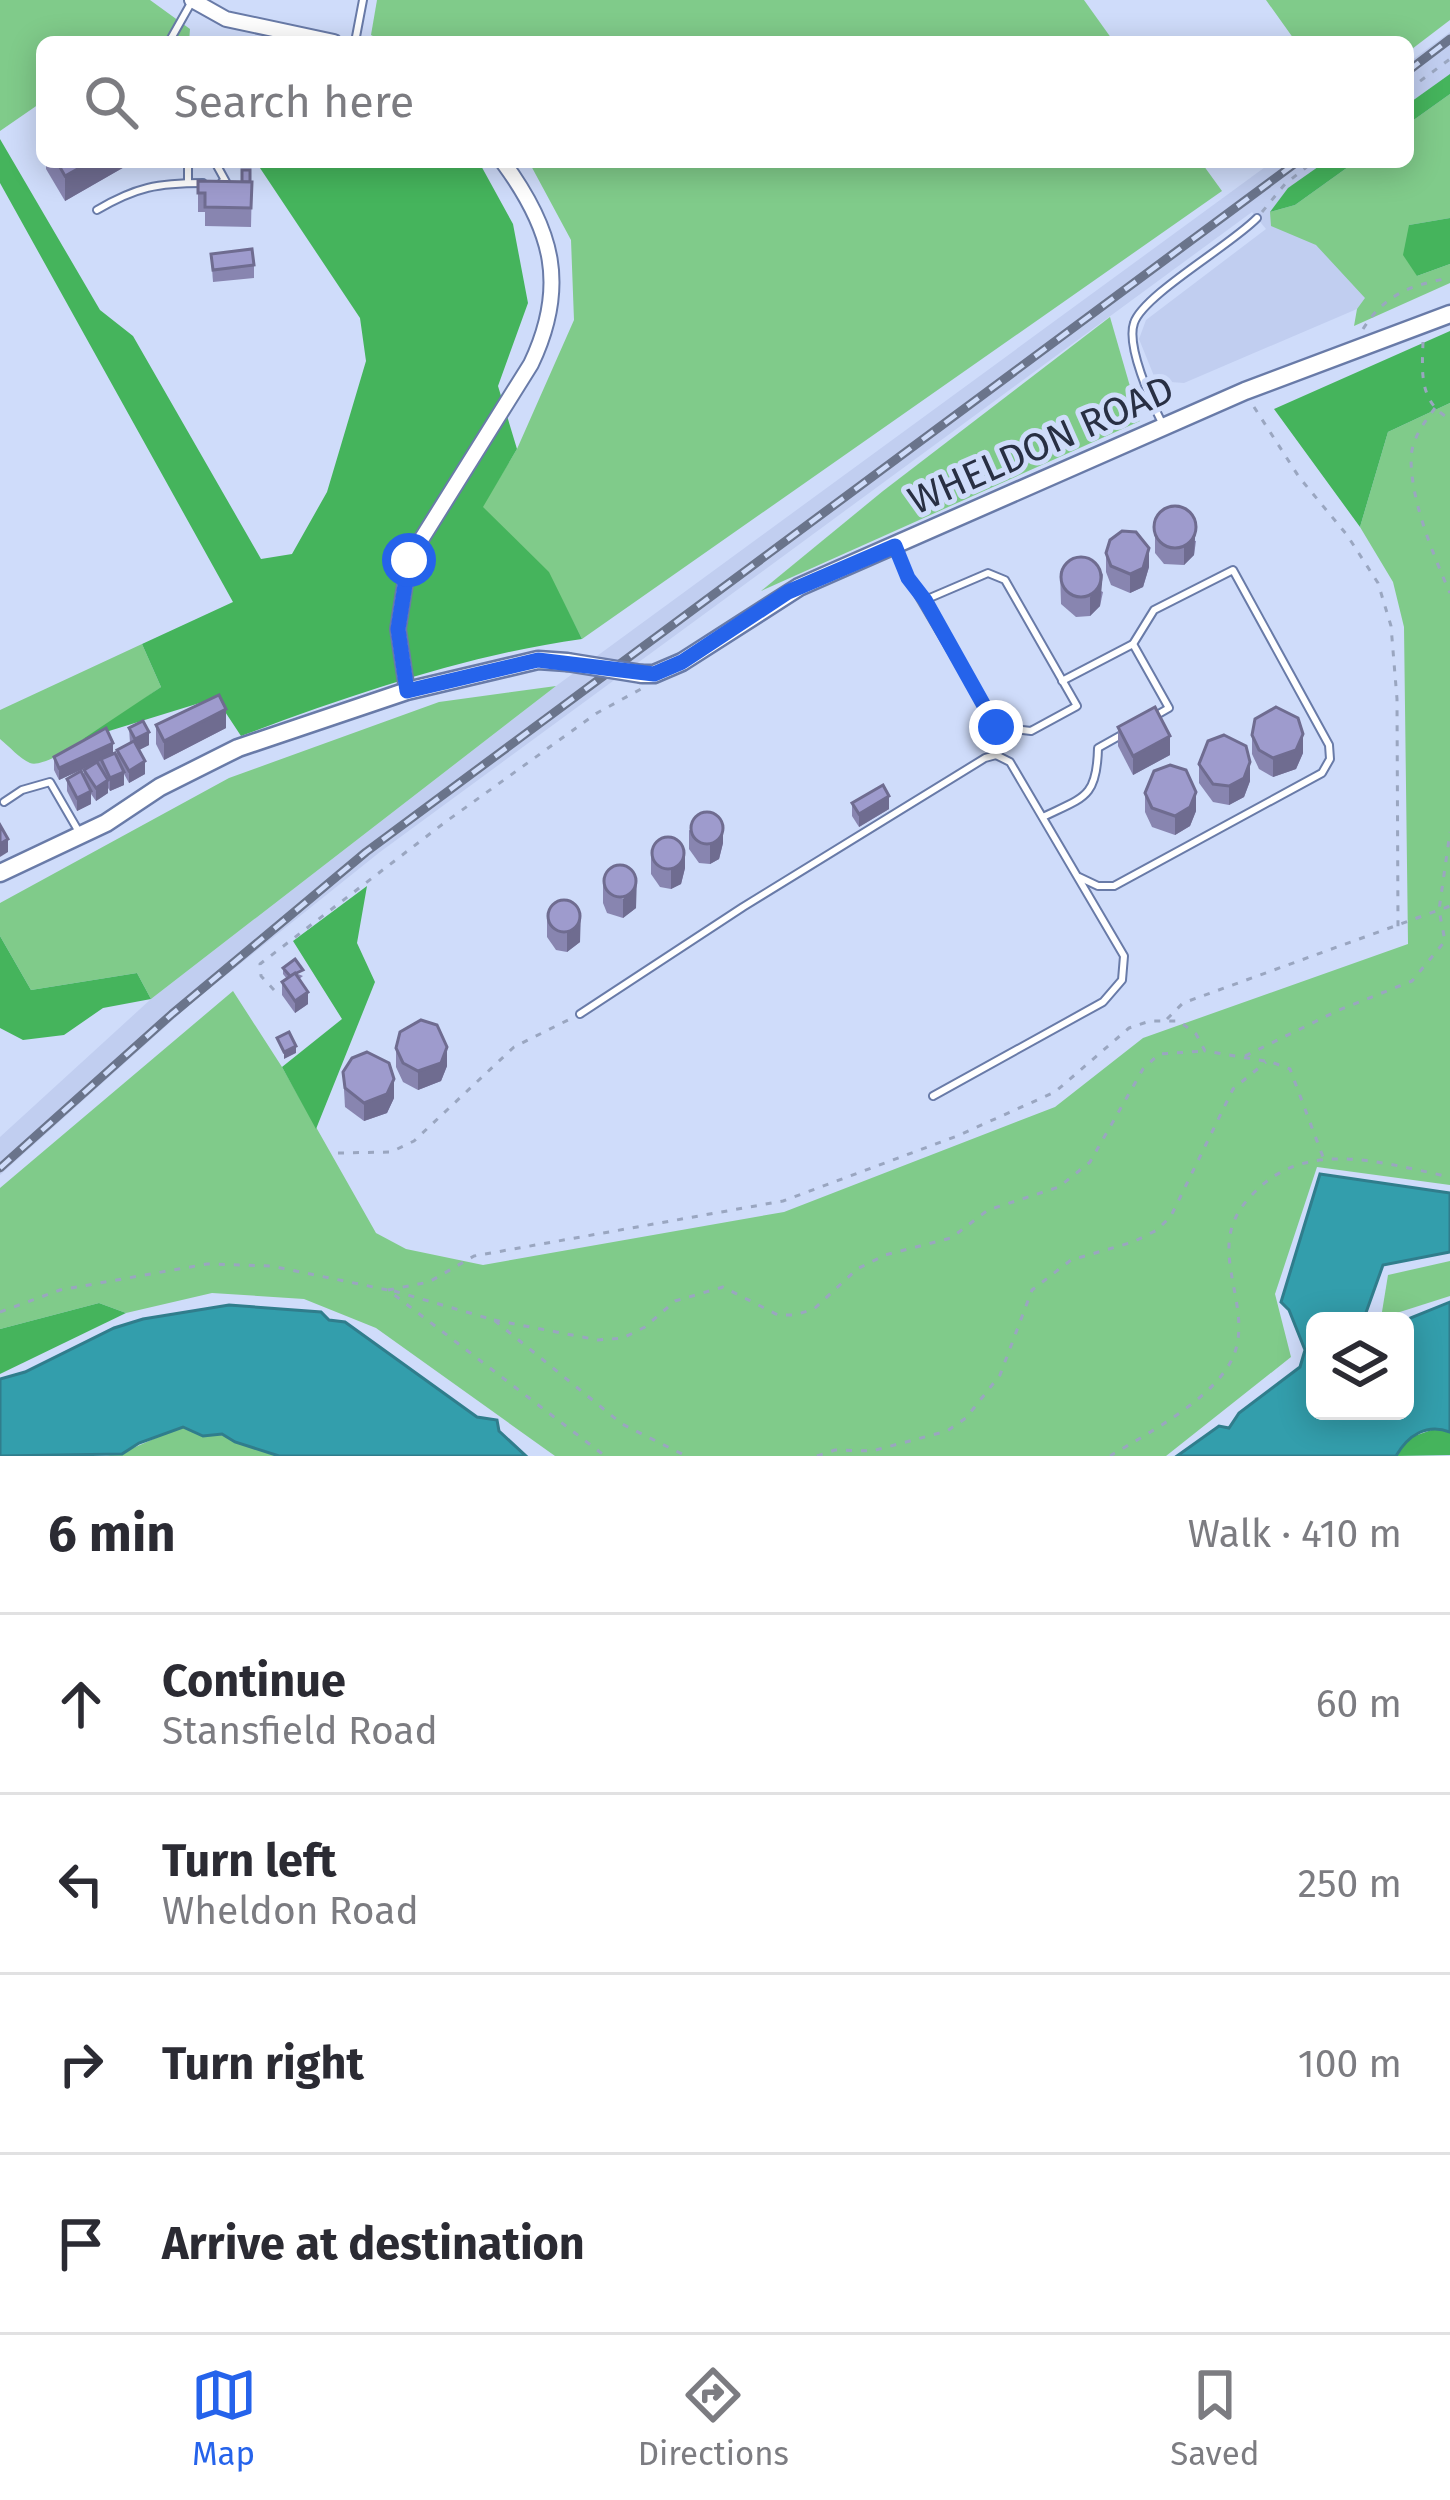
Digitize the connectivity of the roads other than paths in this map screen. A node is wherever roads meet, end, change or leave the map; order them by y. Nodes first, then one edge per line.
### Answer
1 (192, 0) edge
2 (363, 0) edge
3 (172, 36) edge
4 (306, 36) edge
5 (356, 36) edge
6 (188, 168) edge
7 (218, 168) edge
8 (508, 168) edge
9 (188, 183) junction
10 (97, 210) dead end
11 (1257, 218) road end
12 (1185, 276) junction
13 (1193, 285) dead end
14 (1450, 314) edge
15 (1163, 427) junction
16 (895, 546) junction
17 (925, 600) junction
18 (1133, 644) junction
19 (1062, 681) junction
20 (407, 691) junction
21 (1152, 718) edge
22 (996, 727) junction
23 (1134, 728) edge
24 (996, 755) junction
25 (4, 802) dead end
26 (1043, 818) junction
27 (81, 836) junction
28 (0, 873) edge
29 (1079, 878) junction
30 (580, 1015) road end
31 (933, 1096) dead end

1 - 3 lane
1 - 4 street
2 - 5 lane
6 - 9 lane
7 - 9 lane
8 - 20 street
9 - 10 lane
11 - 12 lane
12 - 13 lane
12 - 15 lane
14 - 15 street, WHELDON ROAD
15 - 16 street, WHELDON ROAD
16 - 17 lane
16 - 20 street, WHELDON ROAD, bridge
17 - 19 lane
17 - 22 lane
18 - 19 lane
18 - 21 lane
18 - 29 lane
19 - 22 lane
20 - 27 street
22 - 24 lane
23 - 26 lane
24 - 26 lane
24 - 30 lane
25 - 27 lane
26 - 29 lane
27 - 28 street
29 - 31 lane

